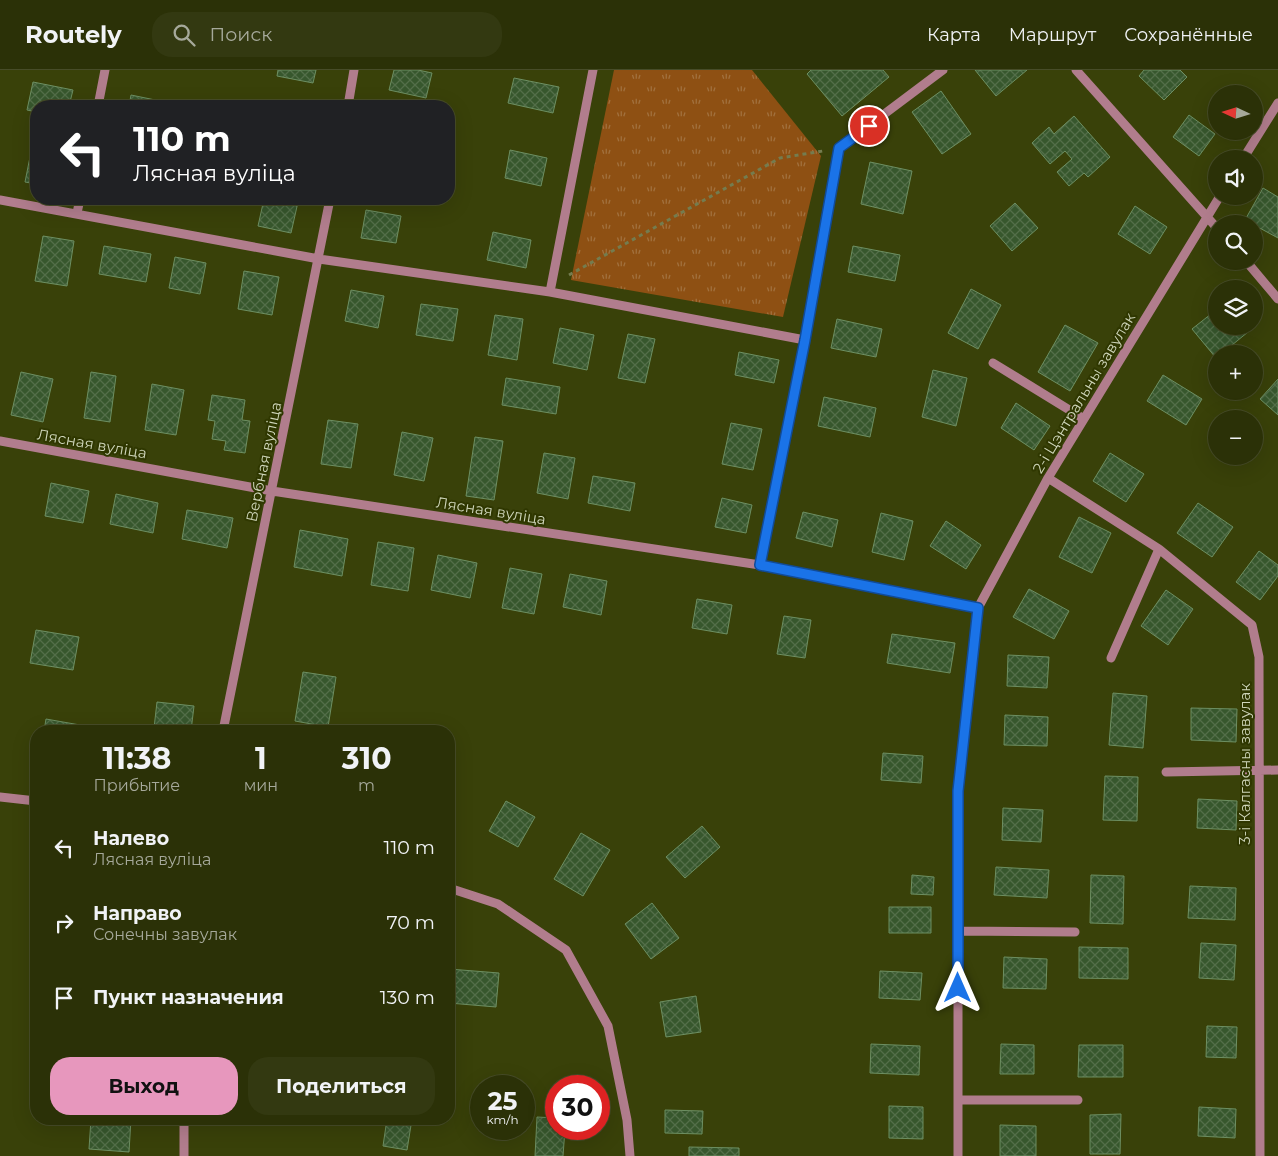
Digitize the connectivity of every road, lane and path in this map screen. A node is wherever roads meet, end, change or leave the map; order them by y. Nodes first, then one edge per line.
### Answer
1 (105, 70) edge
2 (354, 70) edge
3 (594, 70) edge
4 (943, 70) edge
5 (1076, 70) edge
6 (99, 100) edge
7 (349, 100) edge
8 (1278, 103) edge
9 (839, 148) junction
10 (1249, 150) edge
11 (0, 200) edge
12 (79, 205) edge
13 (329, 205) edge
14 (1214, 205) edge
15 (77, 213) junction
16 (1207, 216) junction
17 (319, 259) junction
18 (1254, 270) edge
19 (550, 288) junction
20 (1278, 299) edge
21 (805, 340) junction
22 (992, 363) dead end
23 (1084, 419) junction
24 (0, 441) edge
25 (1048, 478) junction
26 (272, 491) junction
27 (1159, 549) junction
28 (760, 565) junction
29 (978, 608) junction
30 (1111, 658) dead end
31 (224, 725) edge
32 (1278, 770) edge
33 (1259, 771) junction
34 (1166, 772) dead end
35 (0, 797) edge
36 (30, 800) edge
37 (455, 890) edge
38 (958, 932) junction
39 (1075, 932) dead end
40 (958, 1100) junction
41 (1078, 1100) dead end
42 (184, 1125) edge
43 (184, 1156) edge
44 (630, 1156) edge
45 (958, 1156) edge
46 (1260, 1156) edge

1 - 6 street
2 - 7 street
3 - 19 street
4 - 9 street
5 - 16 street
8 - 10 street
9 - 19 path
9 - 21 street
11 - 15 street
12 - 15 street
13 - 17 street, Вербная вуліца
14 - 16 street, 2-і Цэнтральны завулак
15 - 17 street
16 - 23 street, 2-і Цэнтральны завулак
17 - 19 street
17 - 26 street, Вербная вуліца
18 - 20 street
19 - 21 street
21 - 28 street
22 - 23 street
23 - 25 street, 2-і Цэнтральны завулак
24 - 26 street, Лясная вуліца
25 - 27 street, 3-і Калгасны завулак
25 - 29 street, 2-і Цэнтральны завулак
26 - 28 street, Лясная вуліца
26 - 31 street, Вербная вуліца
27 - 30 street
27 - 33 street, 3-і Калгасны завулак
28 - 29 street, Лясная вуліца
29 - 38 street
32 - 33 street
33 - 34 street
33 - 46 street, 3-і Калгасны завулак
35 - 36 street
37 - 44 street
38 - 39 street
38 - 40 street
40 - 41 street
40 - 45 street
42 - 43 street

